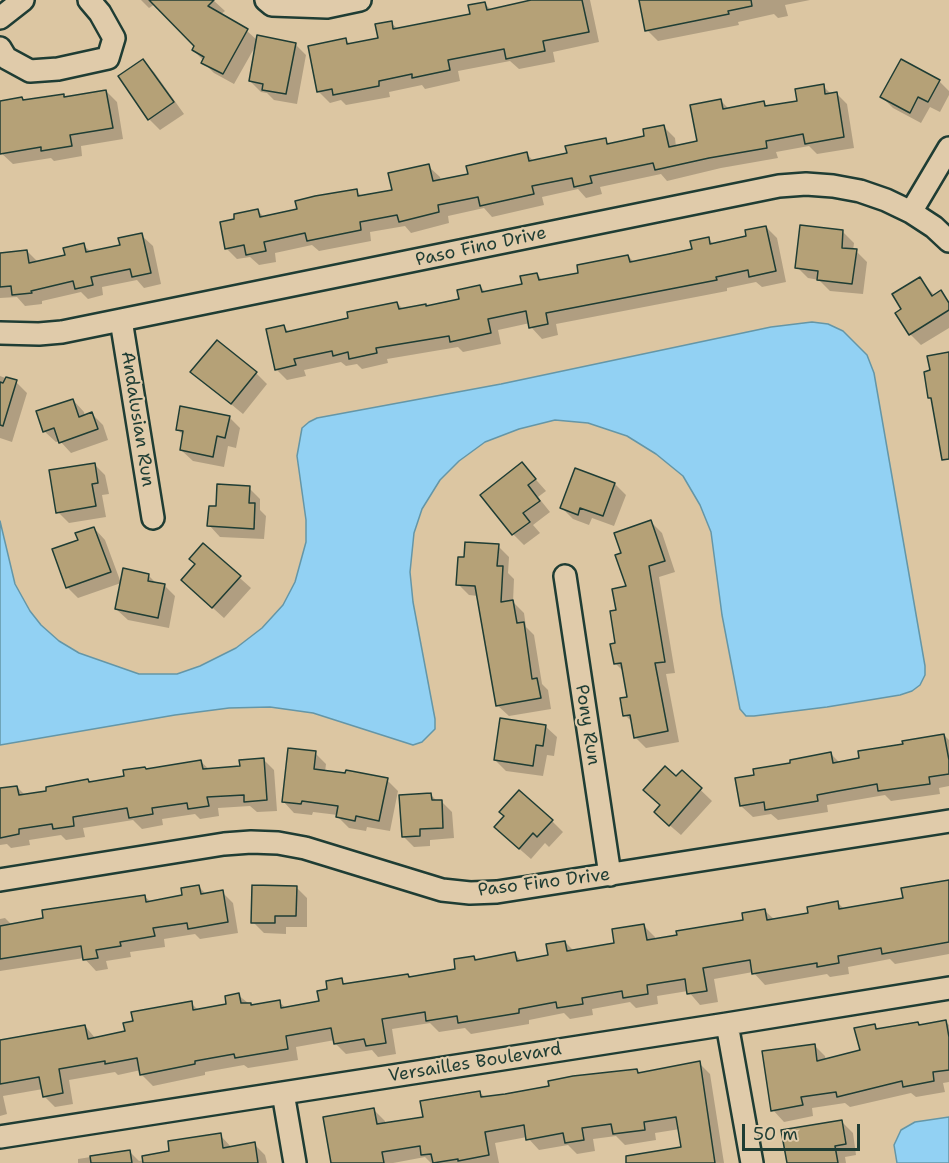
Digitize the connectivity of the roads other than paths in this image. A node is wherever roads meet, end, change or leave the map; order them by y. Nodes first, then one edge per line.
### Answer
1 (23, 0) edge
2 (89, 0) edge
3 (266, 0) edge
4 (360, 0) edge
5 (0, 18) edge
6 (0, 48) edge
7 (949, 148) edge
8 (911, 212) junction
9 (949, 241) edge
10 (121, 320) junction
11 (0, 333) edge
12 (153, 518) dead end
13 (565, 576) dead end
14 (949, 821) edge
15 (610, 875) junction
16 (0, 880) edge
17 (949, 988) edge
18 (727, 1024) junction
19 (283, 1093) junction
20 (0, 1137) edge
21 (295, 1163) edge
22 (752, 1163) edge

1 - 5 street
2 - 6 street
3 - 4 street
7 - 8 street
8 - 9 street, Paso Fino Drive
8 - 10 street, Paso Fino Drive
10 - 11 street, Paso Fino Drive
10 - 12 street, Andalusian Run
13 - 15 street, Pony Run
14 - 15 street, Paso Fino Drive
15 - 16 street, Paso Fino Drive
17 - 18 street, Versailles Boulevard
18 - 19 street, Versailles Boulevard
18 - 22 street
19 - 20 street, Versailles Boulevard
19 - 21 street

